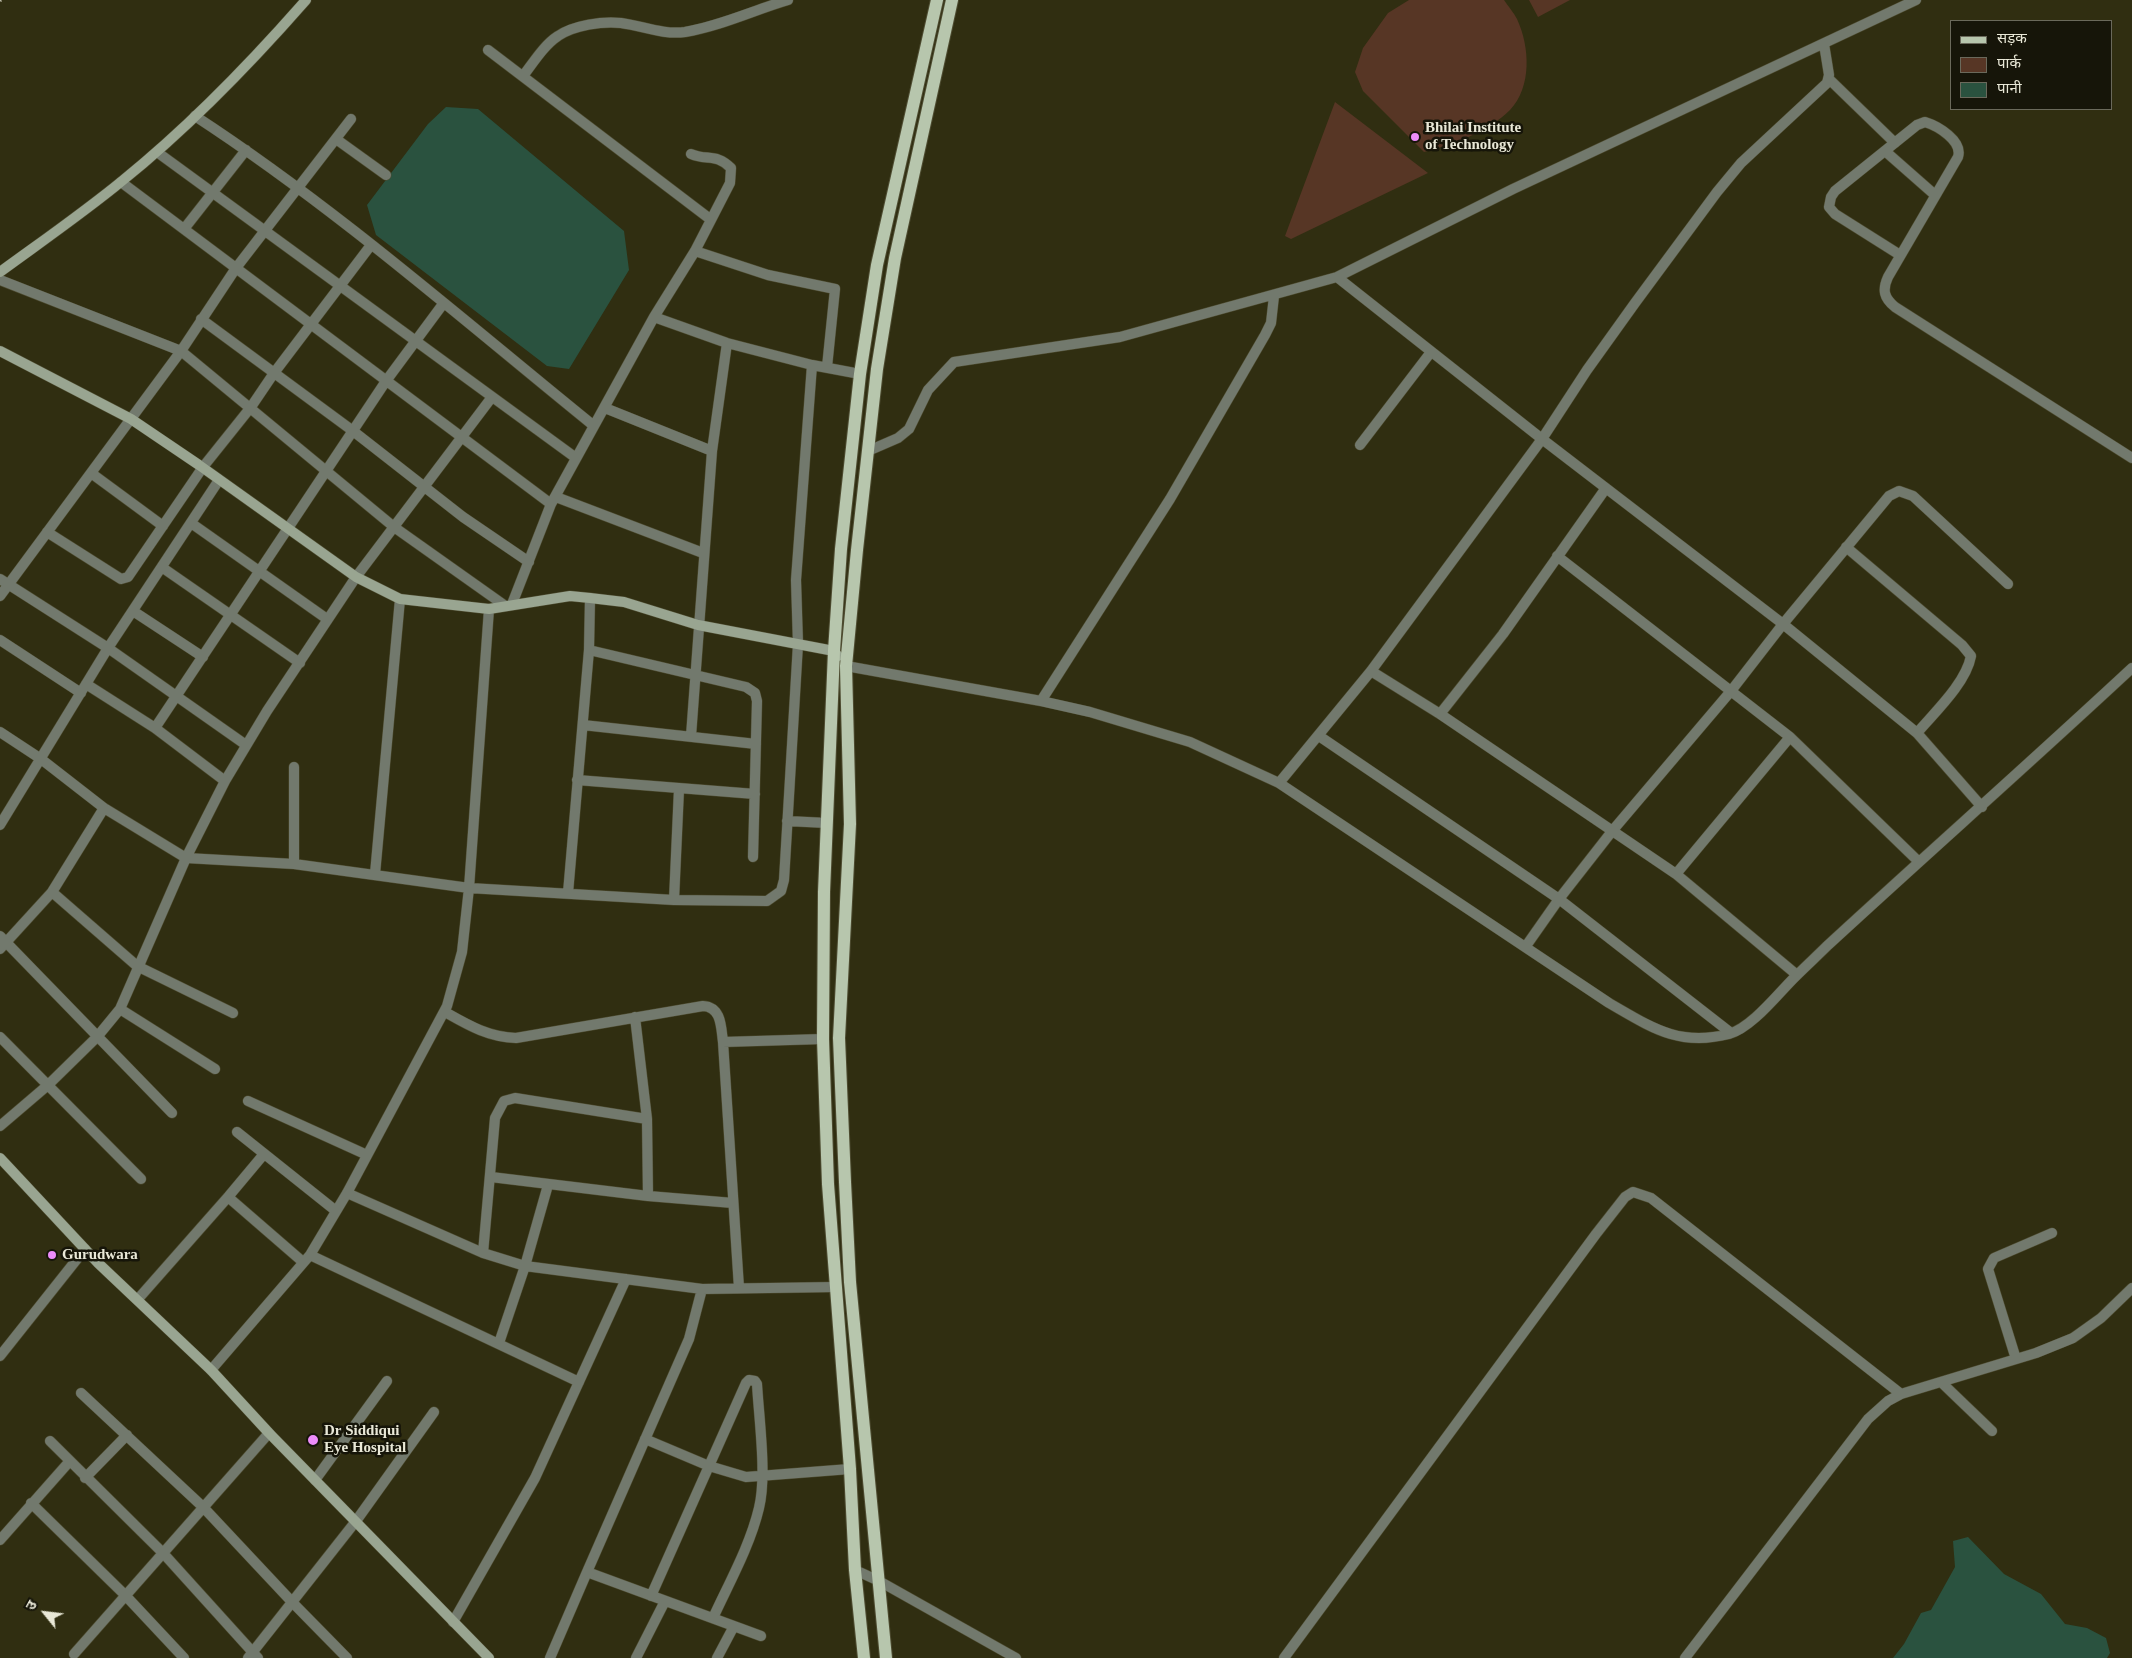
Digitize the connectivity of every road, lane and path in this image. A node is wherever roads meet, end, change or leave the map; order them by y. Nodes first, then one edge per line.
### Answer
1 (306, 0) edge
2 (788, 0) edge
3 (937, 0) edge
4 (952, 0) edge
5 (1916, 0) edge
6 (1824, 44) junction
7 (488, 50) dead end
8 (523, 76) junction
9 (1829, 79) junction
10 (195, 116) junction
11 (351, 120) dead end
12 (336, 139) junction
13 (1895, 142) junction
14 (246, 150) junction
15 (1885, 151) junction
16 (157, 152) junction
17 (691, 154) dead end
18 (386, 176) dead end
19 (121, 182) junction
20 (298, 188) junction
21 (213, 193) junction
22 (1935, 195) junction
23 (710, 219) junction
24 (184, 229) junction
25 (265, 231) junction
26 (371, 245) junction
27 (694, 250) junction
28 (1900, 256) junction
29 (236, 268) junction
30 (0, 272) edge
31 (1337, 277) junction
32 (0, 280) edge
33 (340, 286) junction
34 (1274, 296) junction
35 (443, 304) junction
36 (654, 318) junction
37 (201, 319) junction
38 (311, 324) junction
39 (416, 341) junction
40 (727, 343) junction
41 (0, 351) edge
42 (182, 351) junction
43 (1432, 352) junction
44 (812, 365) junction
45 (827, 367) junction
46 (274, 372) junction
47 (860, 374) junction
48 (386, 381) junction
49 (492, 397) junction
50 (251, 407) junction
51 (605, 408) junction
52 (131, 419) junction
53 (594, 426) junction
54 (353, 431) junction
55 (462, 437) junction
56 (1542, 439) junction
57 (1360, 444) dead end
58 (712, 451) junction
59 (868, 451) junction
60 (576, 458) junction
61 (2132, 458) edge
62 (203, 467) junction
63 (328, 472) junction
64 (91, 473) junction
65 (219, 480) junction
66 (424, 487) junction
67 (1606, 488) junction
68 (553, 501) junction
69 (191, 523) junction
70 (163, 526) junction
71 (394, 527) junction
72 (288, 529) junction
73 (47, 532) junction
74 (1846, 547) junction
75 (704, 553) junction
76 (1557, 556) junction
77 (528, 562) junction
78 (163, 568) junction
79 (260, 570) junction
80 (356, 577) junction
81 (4, 582) edge
82 (2008, 584) dead end
83 (0, 596) edge
84 (590, 598) junction
85 (400, 599) junction
86 (508, 605) junction
87 (489, 609) junction
88 (133, 611) junction
89 (230, 615) junction
90 (328, 619) junction
91 (1783, 624) junction
92 (698, 626) junction
93 (0, 640) edge
94 (798, 644) junction
95 (108, 648) junction
96 (589, 650) junction
97 (834, 651) junction
98 (203, 657) junction
99 (300, 663) junction
100 (846, 666) junction
101 (2132, 668) edge
102 (1371, 671) junction
103 (695, 676) junction
104 (83, 688) junction
105 (1731, 691) junction
106 (176, 696) junction
107 (1041, 701) junction
108 (1440, 714) junction
109 (583, 725) junction
110 (155, 728) junction
111 (0, 732) edge
112 (1917, 733) junction
113 (691, 736) junction
114 (1319, 736) junction
115 (1790, 737) junction
116 (756, 744) junction
117 (246, 745) junction
118 (40, 759) junction
119 (294, 767) dead end
120 (576, 780) junction
121 (225, 781) junction
122 (1279, 784) junction
123 (679, 789) junction
124 (754, 794) junction
125 (1982, 807) junction
126 (104, 808) junction
127 (792, 821) junction
128 (827, 823) junction
129 (0, 825) edge
130 (1613, 830) junction
131 (753, 857) dead end
132 (186, 858) junction
133 (1918, 861) junction
134 (294, 864) junction
135 (375, 874) junction
136 (1676, 874) junction
137 (469, 888) junction
138 (52, 892) junction
139 (568, 893) junction
140 (1559, 899) junction
141 (674, 900) junction
142 (2, 943) edge
143 (1526, 946) junction
144 (137, 966) junction
145 (1796, 975) junction
146 (120, 1009) junction
147 (446, 1009) junction
148 (233, 1013) dead end
149 (635, 1016) junction
150 (1731, 1033) junction
151 (0, 1037) edge
152 (97, 1037) junction
153 (823, 1039) junction
154 (723, 1042) junction
155 (215, 1069) dead end
156 (48, 1085) junction
157 (248, 1102) dead end
158 (172, 1113) dead end
159 (647, 1119) junction
160 (0, 1126) edge
161 (237, 1132) dead end
162 (264, 1154) junction
163 (367, 1155) junction
164 (0, 1158) edge
165 (491, 1176) junction
166 (141, 1179) dead end
167 (548, 1185) junction
168 (347, 1193) junction
169 (648, 1196) junction
170 (228, 1198) junction
171 (734, 1202) junction
172 (336, 1210) junction
173 (2052, 1233) dead end
174 (85, 1248) junction
175 (483, 1253) junction
176 (307, 1259) junction
177 (525, 1266) junction
178 (626, 1280) junction
179 (836, 1287) junction
180 (739, 1288) junction
181 (2132, 1288) edge
182 (702, 1289) junction
183 (138, 1298) junction
184 (499, 1343) junction
185 (0, 1356) edge
186 (2016, 1359) junction
187 (211, 1370) junction
188 (387, 1381) dead end
189 (579, 1382) junction
190 (1941, 1382) junction
191 (81, 1393) dead end
192 (1901, 1394) junction
193 (434, 1412) dead end
194 (1992, 1431) dead end
195 (269, 1433) junction
196 (127, 1435) junction
197 (645, 1439) junction
198 (50, 1441) dead end
199 (69, 1462) junction
200 (710, 1466) junction
201 (850, 1469) junction
202 (762, 1475) junction
203 (85, 1478) junction
204 (315, 1480) junction
205 (31, 1503) junction
206 (204, 1507) junction
207 (356, 1521) junction
208 (0, 1540) edge
209 (162, 1553) junction
210 (855, 1570) junction
211 (588, 1572) junction
212 (879, 1581) junction
213 (126, 1595) junction
214 (651, 1596) junction
215 (665, 1601) junction
216 (293, 1603) junction
217 (713, 1618) junction
218 (453, 1622) junction
219 (734, 1626) junction
220 (761, 1636) dead end
221 (74, 1654) dead end
222 (253, 1656) edge
223 (184, 1658) edge
224 (347, 1658) edge
225 (489, 1658) edge
226 (550, 1658) edge
227 (636, 1658) edge
228 (717, 1658) edge
229 (864, 1658) edge
230 (886, 1658) edge
231 (1016, 1658) edge
232 (1284, 1658) edge
233 (1685, 1658) edge

1 - 10 street
2 - 8 street
3 - 47 main road
4 - 59 main road
5 - 6 street
6 - 9 street
6 - 31 street
7 - 8 street
8 - 23 street
9 - 13 street
9 - 56 street
10 - 14 street
10 - 16 street
11 - 12 street
12 - 18 street
12 - 20 street
13 - 15 street
13 - 22 street
14 - 20 street
14 - 21 street
15 - 22 street
15 - 28 street
16 - 19 street
16 - 21 street
17 - 23 street
19 - 24 street
19 - 30 street
20 - 25 street
20 - 26 street
21 - 24 street
21 - 25 street
22 - 28 street
23 - 27 street
24 - 29 street
25 - 29 street
25 - 33 street
26 - 33 street
26 - 35 street
27 - 36 street
27 - 45 street
28 - 61 street
29 - 37 street
29 - 38 street
31 - 34 street
31 - 43 street
32 - 42 street
33 - 38 street
33 - 39 street
34 - 59 street
34 - 107 street
35 - 39 street
35 - 53 street
36 - 40 street
36 - 51 street
37 - 42 street
37 - 46 street
38 - 46 street
38 - 48 street
39 - 48 street
39 - 49 street
40 - 44 street
40 - 58 street
41 - 52 street
42 - 50 street
42 - 52 street
43 - 56 street
43 - 57 street
44 - 45 street
44 - 94 street
45 - 47 street
46 - 50 street
46 - 54 street
47 - 97 main road
48 - 54 street
48 - 55 street
49 - 55 street
49 - 60 street
50 - 62 street
50 - 63 street
51 - 53 street
51 - 58 street
52 - 62 street
52 - 64 street
53 - 60 street
54 - 63 street
54 - 66 street
55 - 66 street
55 - 68 street
56 - 67 street
56 - 102 street
58 - 75 street
59 - 100 main road
60 - 68 street
62 - 65 street
62 - 70 street
63 - 71 street
63 - 72 street
64 - 70 street
64 - 73 street
65 - 69 street
65 - 72 street
66 - 71 street
66 - 77 street
67 - 76 street
67 - 91 street
68 - 75 street
68 - 77 street
69 - 78 street
69 - 79 street
70 - 73 street
71 - 80 street
71 - 86 street
72 - 79 street
72 - 80 street
73 - 81 street
74 - 82 street
74 - 91 street
74 - 112 street
75 - 92 street
76 - 105 street
76 - 108 street
77 - 86 street
78 - 88 street
78 - 89 street
79 - 89 street
79 - 90 street
80 - 85 street
80 - 90 street
81 - 83 street
81 - 95 street
84 - 86 street
84 - 92 street
84 - 96 street
85 - 87 street
85 - 135 street
86 - 87 street
87 - 137 street
88 - 95 street
88 - 98 street
89 - 98 street
89 - 99 street
90 - 99 street
91 - 105 street
91 - 112 street
92 - 94 street
92 - 103 street
93 - 104 street
94 - 97 street
94 - 127 street
95 - 104 street
95 - 106 street
96 - 103 street
96 - 109 street
97 - 100 street
97 - 128 main road
98 - 106 street
99 - 117 street
100 - 107 street
100 - 212 main road
101 - 125 street
102 - 108 street
102 - 114 street
103 - 113 street
103 - 116 street
104 - 110 street
104 - 118 street
105 - 115 street
105 - 130 street
106 - 110 street
106 - 117 street
107 - 122 street
108 - 130 street
109 - 113 street
109 - 120 street
110 - 121 street
111 - 118 street
112 - 125 street
113 - 116 street
114 - 122 street
114 - 140 street
115 - 133 street
115 - 136 street
116 - 124 street
117 - 121 street
118 - 126 street
118 - 129 street
119 - 134 street
120 - 123 street
120 - 139 street
121 - 132 street
122 - 143 street
123 - 124 street
123 - 141 street
124 - 131 street
125 - 133 street
126 - 132 street
126 - 138 street
127 - 128 street
127 - 141 street
128 - 153 main road
130 - 136 street
130 - 140 street
132 - 134 street
132 - 144 street
133 - 145 street
134 - 135 street
135 - 137 street
136 - 145 street
137 - 139 street
137 - 147 street
138 - 142 street
138 - 144 street
139 - 141 street
140 - 143 street
140 - 150 street
142 - 152 street
143 - 150 street
144 - 146 street
144 - 148 street
145 - 150 street
146 - 152 street
146 - 155 street
147 - 149 street
147 - 163 street
149 - 154 street
149 - 159 street
151 - 156 street
152 - 156 street
152 - 158 street
153 - 154 street
153 - 179 main road
154 - 171 street
156 - 160 street
156 - 166 street
157 - 163 street
159 - 165 street
159 - 169 street
161 - 162 street
162 - 170 street
162 - 172 street
163 - 168 street
164 - 174 street
165 - 167 street
165 - 175 street
167 - 169 street
167 - 177 street
168 - 172 street
168 - 175 street
169 - 171 street
170 - 176 street
170 - 183 street
171 - 180 street
172 - 176 street
173 - 186 street
174 - 183 street
174 - 185 street
175 - 177 street
176 - 184 street
176 - 187 street
177 - 178 street
177 - 184 street
178 - 182 street
178 - 189 street
179 - 180 street
179 - 201 main road
180 - 182 street
181 - 186 street
182 - 197 street
183 - 187 street
184 - 189 street
186 - 190 street
187 - 195 street
188 - 204 street
189 - 218 street
190 - 192 street
190 - 194 street
191 - 196 street
192 - 232 street
192 - 233 street
193 - 207 street
195 - 204 street
195 - 206 street
196 - 203 street
196 - 206 street
197 - 200 street
197 - 211 street
198 - 199 street
199 - 203 street
199 - 205 street
200 - 202 street
200 - 202 street
200 - 214 street
201 - 202 street
201 - 210 main road
202 - 217 street
203 - 209 street
204 - 207 street
205 - 208 street
205 - 213 street
206 - 209 street
206 - 216 street
207 - 216 street
207 - 218 street
209 - 213 street
209 - 222 street
210 - 212 street
210 - 229 main road
211 - 214 street
211 - 226 street
212 - 230 main road
212 - 231 street
213 - 221 street
213 - 223 street
214 - 215 street
215 - 217 street
215 - 227 street
216 - 222 street
216 - 224 street
217 - 219 street
218 - 225 street
219 - 220 street
219 - 228 street

